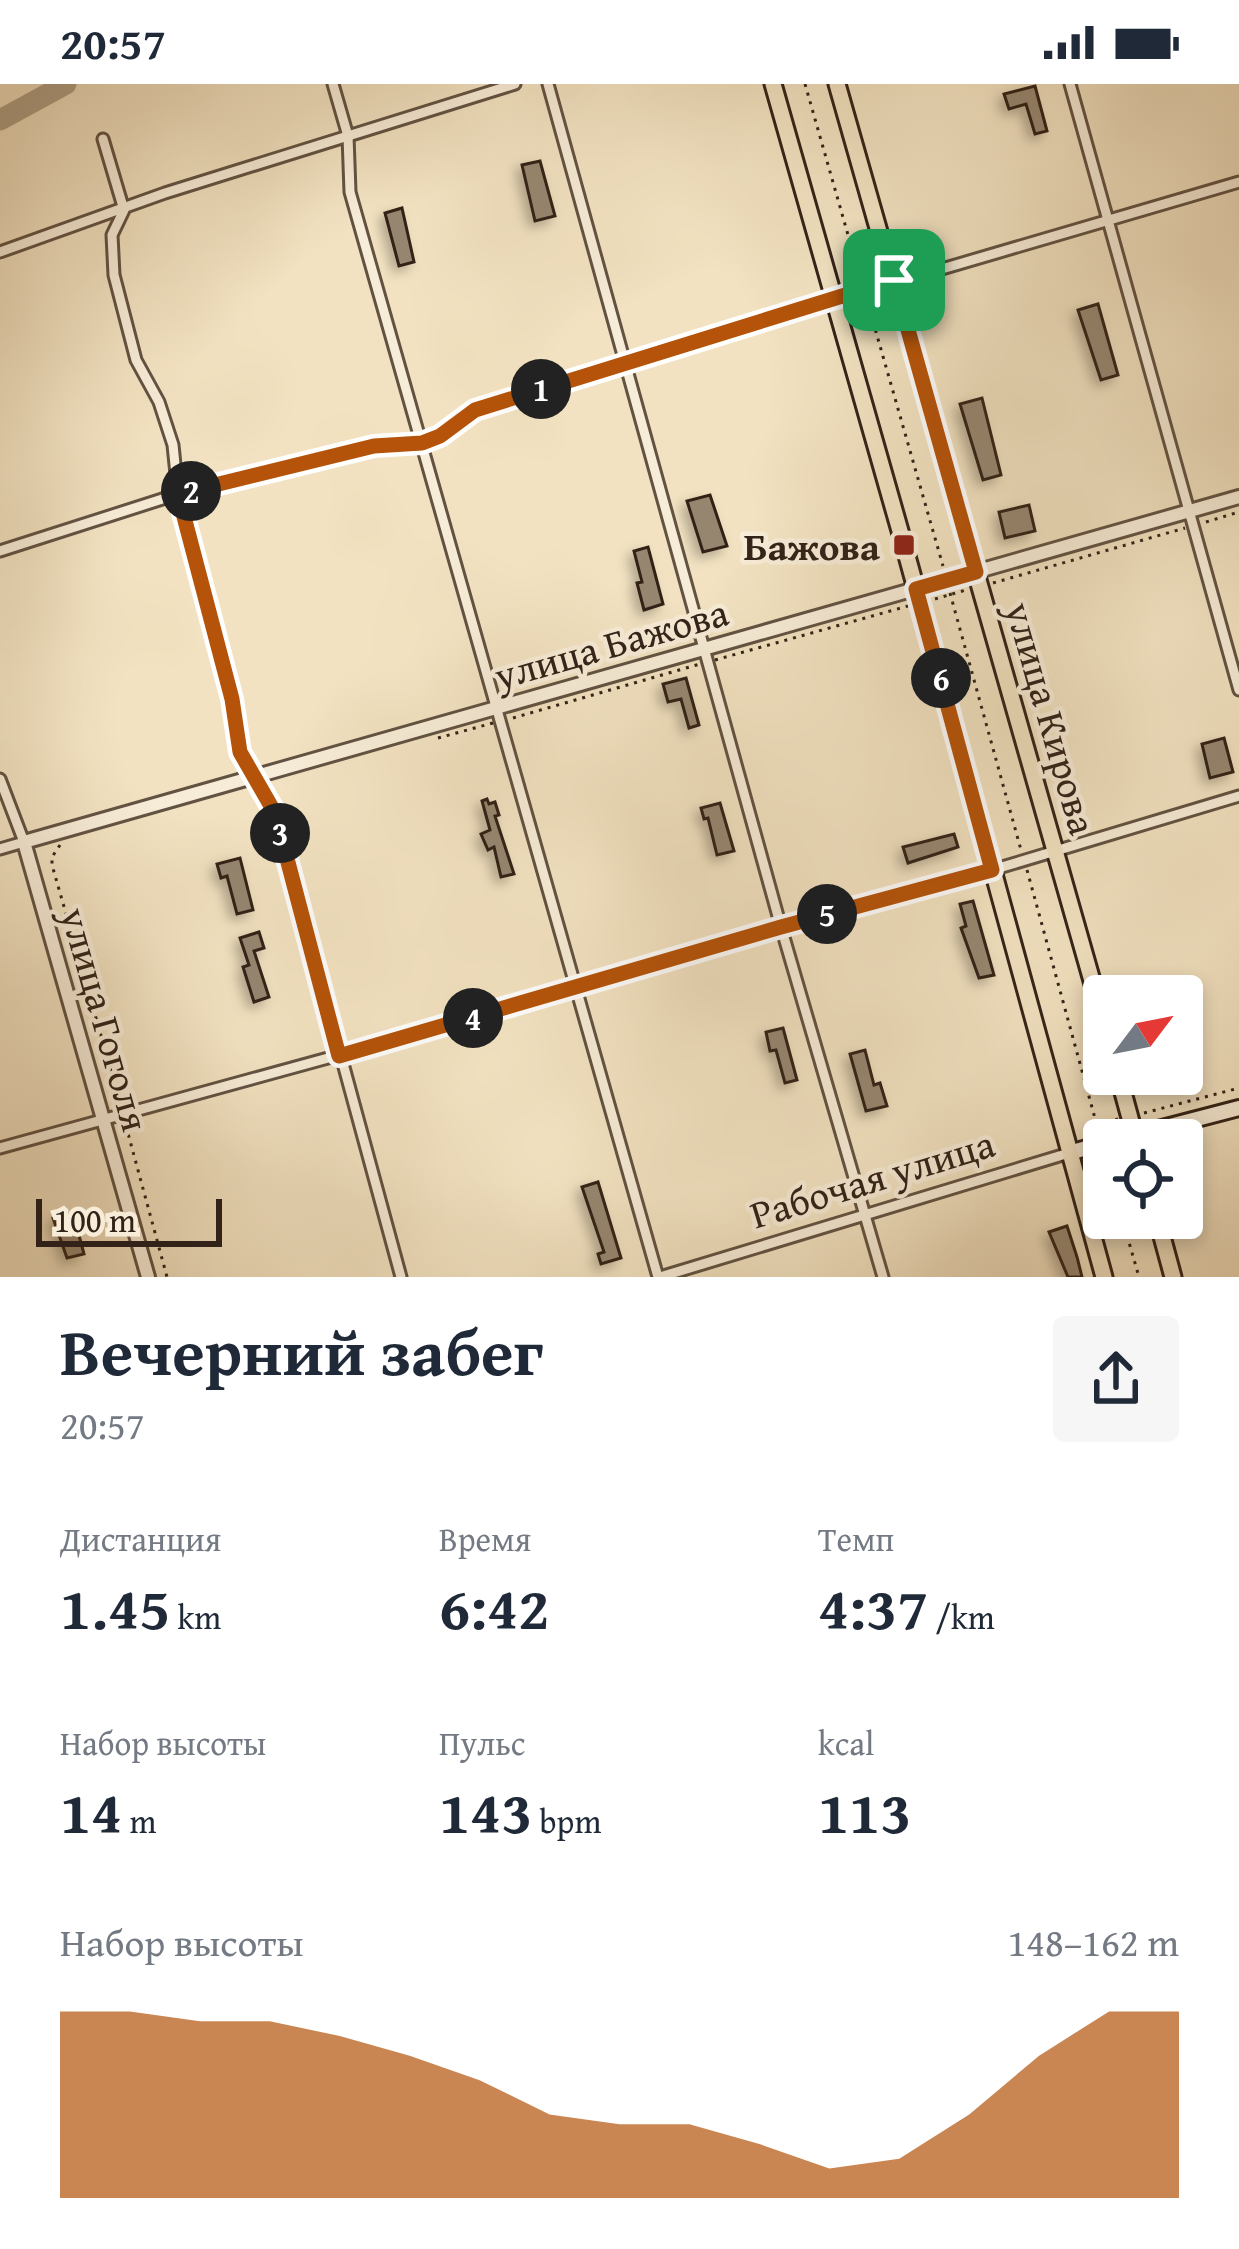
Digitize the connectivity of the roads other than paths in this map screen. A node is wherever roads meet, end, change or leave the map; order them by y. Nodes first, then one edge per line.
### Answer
1 (333, 84) edge
2 (515, 84) edge
3 (548, 84) edge
4 (772, 84) edge
5 (837, 84) edge
6 (1070, 84) edge
7 (348, 136) junction
8 (104, 139) dead end
9 (1239, 182) edge
10 (124, 210) junction
11 (1108, 221) junction
12 (0, 252) edge
13 (894, 280) junction
14 (834, 298) junction
15 (624, 362) junction
16 (422, 443) junction
17 (178, 494) junction
18 (1239, 497) edge
19 (1187, 512) junction
20 (0, 551) edge
21 (976, 572) junction
22 (916, 589) junction
23 (704, 647) junction
24 (1239, 690) edge
25 (495, 708) junction
26 (254, 777) junction
27 (0, 778) edge
28 (1239, 796) edge
29 (24, 842) junction
30 (0, 849) edge
31 (1055, 851) junction
32 (992, 870) junction
33 (781, 927) junction
34 (1090, 975) edge
35 (576, 990) junction
36 (339, 1056) junction
37 (1239, 1108) edge
38 (104, 1119) junction
39 (1201, 1119) edge
40 (0, 1148) edge
41 (1083, 1150) edge
42 (1069, 1154) junction
43 (865, 1214) junction
44 (1163, 1239) edge
45 (148, 1277) edge
46 (401, 1277) edge
47 (659, 1277) edge
48 (883, 1277) edge
49 (1104, 1277) edge
50 (1173, 1277) edge

1 - 7 street
2 - 7 street
3 - 15 street
4 - 14 main road
5 - 13 main road, улица Кирова
6 - 11 street
7 - 10 street
7 - 16 street
8 - 10 street
9 - 11 street
10 - 12 street
10 - 17 street
11 - 13 street
11 - 19 street
13 - 14 street
13 - 21 main road, улица Кирова
14 - 15 street
14 - 22 main road
15 - 16 street
15 - 23 street
16 - 17 street
16 - 25 street
17 - 20 street
17 - 26 street
18 - 19 street, улица Бажова
19 - 21 street, улица Бажова
19 - 24 street
21 - 22 street, улица Бажова
21 - 31 main road, улица Кирова
22 - 23 street, улица Бажова
22 - 32 main road
23 - 25 street, улица Бажова
23 - 33 street
25 - 26 street, улица Бажова
25 - 35 street
26 - 29 street, улица Бажова
26 - 36 street
27 - 29 street, улица Гоголя
28 - 31 street
29 - 30 street, улица Бажова
29 - 38 street, улица Гоголя
31 - 32 street
31 - 34 main road, улица Кирова
32 - 33 street
32 - 42 main road
33 - 35 street
33 - 43 street
35 - 36 street
35 - 47 street
36 - 38 street
36 - 46 street
37 - 39 main road, Рабочая улица
38 - 40 street
38 - 45 street, улица Гоголя
41 - 42 main road, Рабочая улица
42 - 43 street, Рабочая улица
42 - 49 main road
43 - 47 street, Рабочая улица
43 - 48 street
44 - 50 main road

